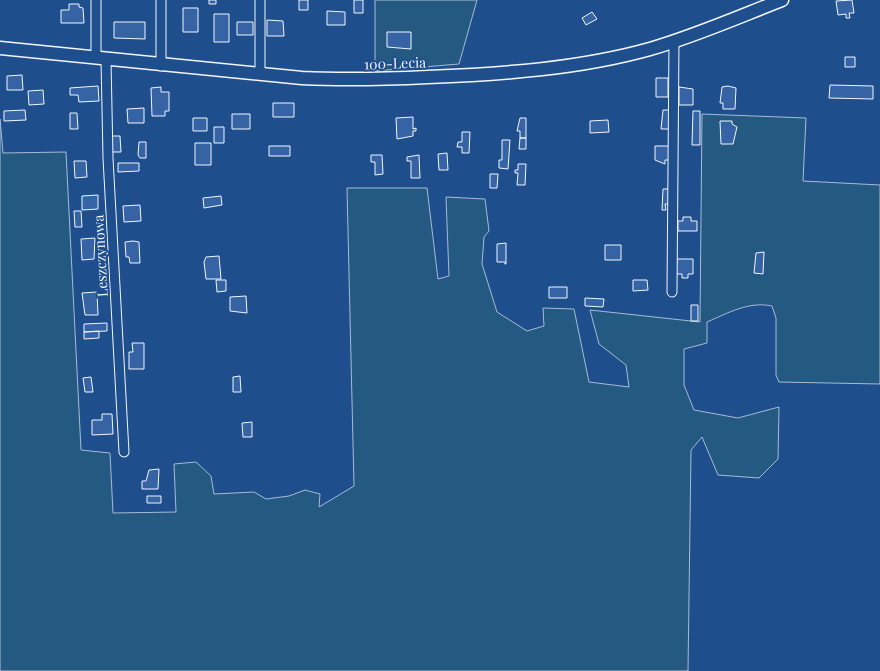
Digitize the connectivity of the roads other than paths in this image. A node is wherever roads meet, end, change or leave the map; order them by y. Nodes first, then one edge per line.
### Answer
1 (96, 0) edge
2 (161, 0) edge
3 (260, 0) edge
4 (782, 0) edge
5 (674, 41) junction
6 (0, 48) edge
7 (101, 59) junction
8 (161, 66) junction
9 (260, 73) junction
10 (672, 292) dead end
11 (124, 452) dead end

1 - 7 street, Leszczynowa
2 - 8 street
3 - 9 street
4 - 5 street, 100-Lecia
5 - 9 street, 100-Lecia
5 - 10 street
6 - 7 street, 100-Lecia
7 - 8 street, 100-Lecia
7 - 11 street, Leszczynowa
8 - 9 street, 100-Lecia

